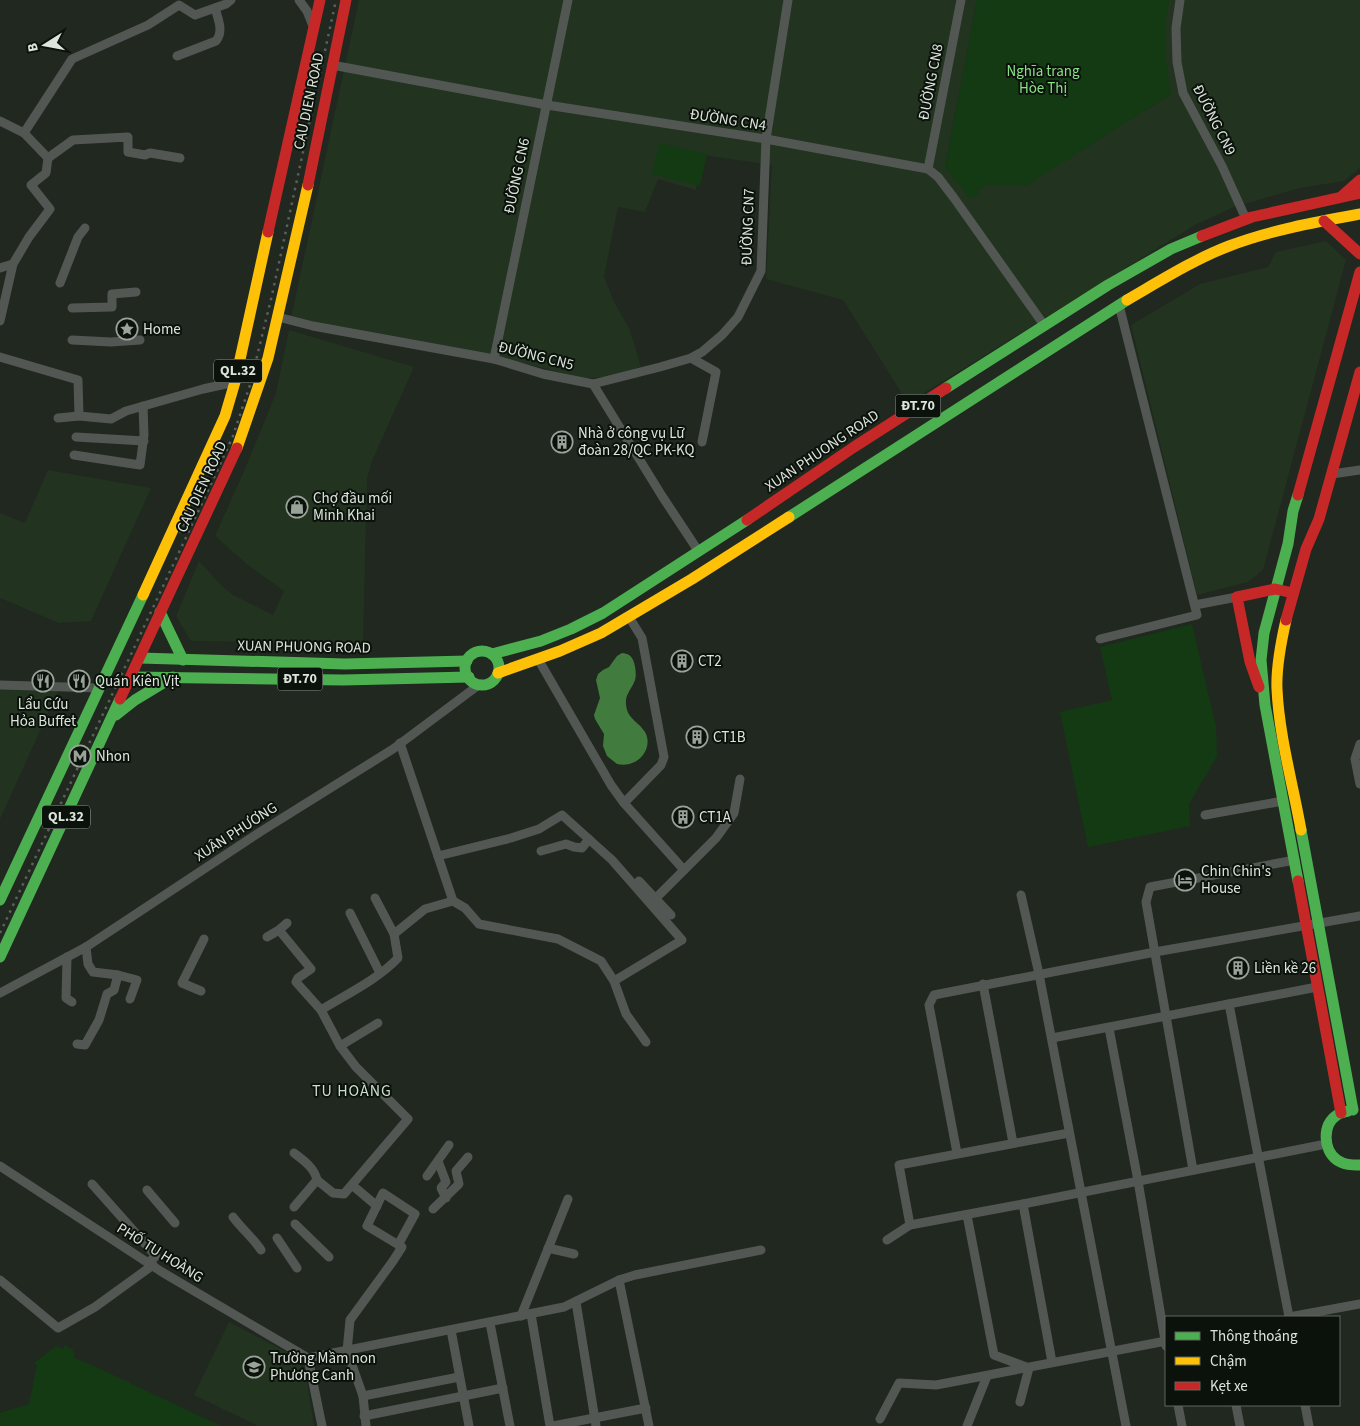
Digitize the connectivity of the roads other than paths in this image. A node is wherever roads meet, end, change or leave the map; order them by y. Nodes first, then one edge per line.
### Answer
1 (232, 0) edge
2 (298, 0) edge
3 (320, 0) edge
4 (346, 0) edge
5 (568, 0) edge
6 (788, 0) edge
7 (961, 0) edge
8 (1180, 0) edge
9 (214, 8) junction
10 (314, 27) junction
11 (177, 56) dead end
12 (332, 65) junction
13 (547, 105) junction
14 (0, 121) edge
15 (24, 133) junction
16 (304, 136) junction
17 (766, 139) junction
18 (48, 158) junction
19 (180, 158) dead end
20 (928, 169) junction
21 (1360, 180) edge
22 (1360, 193) edge
23 (1342, 196) junction
24 (1313, 203) junction
25 (1360, 214) edge
26 (1246, 219) junction
27 (1321, 221) junction
28 (85, 228) dead end
29 (1360, 254) edge
30 (12, 264) junction
31 (0, 268) edge
32 (1132, 271) junction
33 (1360, 272) edge
34 (60, 283) dead end
35 (1145, 290) junction
36 (136, 292) dead end
37 (1119, 305) junction
38 (72, 308) dead end
39 (278, 317) junction
40 (0, 321) edge
41 (1044, 325) junction
42 (72, 340) dead end
43 (140, 340) dead end
44 (0, 356) edge
45 (691, 358) junction
46 (494, 359) junction
47 (1360, 372) edge
48 (235, 382) junction
49 (594, 384) junction
50 (143, 406) junction
51 (79, 416) junction
52 (58, 418) dead end
53 (76, 437) dead end
54 (144, 441) junction
55 (702, 442) dead end
56 (74, 455) dead end
57 (1360, 470) edge
58 (1332, 474) junction
59 (699, 552) junction
60 (1276, 589) junction
61 (1293, 593) junction
62 (1237, 597) junction
63 (1195, 605) junction
64 (160, 612) junction
65 (629, 616) junction
66 (1100, 639) dead end
67 (492, 654) junction
68 (113, 657) junction
69 (140, 658) junction
70 (538, 659) junction
71 (183, 660) junction
72 (467, 660) junction
73 (498, 673) junction
74 (104, 677) junction
75 (132, 677) junction
76 (173, 677) junction
77 (469, 677) junction
78 (480, 684) junction
79 (0, 685) edge
80 (98, 688) junction
81 (1265, 705) junction
82 (113, 717) junction
83 (400, 743) junction
84 (1360, 744) edge
85 (740, 779) dead end
86 (1360, 784) edge
87 (1284, 801) junction
88 (624, 803) junction
89 (1205, 815) dead end
90 (589, 839) junction
91 (541, 851) dead end
92 (438, 856) junction
93 (1295, 860) junction
94 (684, 870) junction
95 (639, 881) dead end
96 (1021, 895) dead end
97 (375, 898) dead end
98 (655, 899) junction
99 (0, 900) edge
100 (453, 901) junction
101 (350, 913) dead end
102 (671, 915) dead end
103 (1360, 916) edge
104 (287, 923) dead end
105 (1318, 923) junction
106 (1306, 925) junction
107 (279, 930) junction
108 (394, 934) junction
109 (267, 937) dead end
110 (204, 939) dead end
111 (86, 947) junction
112 (1155, 952) junction
113 (0, 956) edge
114 (67, 957) junction
115 (380, 973) junction
116 (1039, 974) junction
117 (118, 975) junction
118 (614, 981) junction
119 (983, 984) junction
120 (1317, 987) junction
121 (201, 991) dead end
122 (0, 993) edge
123 (130, 999) dead end
124 (72, 1002) dead end
125 (1228, 1004) junction
126 (322, 1010) junction
127 (1166, 1016) junction
128 (378, 1023) dead end
129 (1110, 1028) junction
130 (1052, 1038) junction
131 (646, 1042) dead end
132 (77, 1044) dead end
133 (340, 1046) junction
134 (1356, 1111) edge
135 (1341, 1113) junction
136 (1069, 1132) junction
137 (1013, 1143) junction
138 (1326, 1144) junction
139 (449, 1145) dead end
140 (294, 1153) dead end
141 (957, 1153) junction
142 (468, 1157) dead end
143 (1258, 1157) junction
144 (438, 1162) junction
145 (1360, 1165) edge
146 (0, 1166) edge
147 (1194, 1170) junction
148 (427, 1176) dead end
149 (316, 1180) junction
150 (1138, 1181) junction
151 (92, 1184) dead end
152 (352, 1185) junction
153 (146, 1190) dead end
154 (1081, 1192) junction
155 (446, 1198) junction
156 (568, 1199) dead end
157 (1023, 1204) junction
158 (376, 1206) junction
159 (294, 1207) dead end
160 (433, 1209) dead end
161 (967, 1215) junction
162 (233, 1217) dead end
163 (175, 1223) dead end
164 (295, 1224) dead end
165 (910, 1225) junction
166 (277, 1238) dead end
167 (887, 1240) dead end
168 (398, 1245) junction
169 (548, 1248) junction
170 (261, 1250) dead end
171 (760, 1250) dead end
172 (574, 1254) dead end
173 (329, 1257) dead end
174 (150, 1264) junction
175 (297, 1268) dead end
176 (0, 1280) edge
177 (619, 1280) junction
178 (576, 1302) junction
179 (1360, 1304) edge
180 (531, 1314) junction
181 (521, 1316) junction
182 (1289, 1316) edge
183 (1294, 1316) edge
184 (490, 1323) junction
185 (451, 1330) junction
186 (1165, 1336) edge
187 (1165, 1342) edge
188 (346, 1351) junction
189 (1112, 1351) junction
190 (308, 1358) junction
191 (1052, 1362) junction
192 (1029, 1368) junction
193 (987, 1376) junction
194 (459, 1377) junction
195 (503, 1388) junction
196 (363, 1396) junction
197 (463, 1396) junction
198 (1020, 1402) dead end
199 (1178, 1406) edge
200 (1236, 1406) edge
201 (1305, 1406) edge
202 (646, 1408) junction
203 (364, 1416) junction
204 (880, 1419) dead end
205 (595, 1422) edge
206 (322, 1426) edge
207 (366, 1426) edge
208 (469, 1426) edge
209 (510, 1426) edge
210 (552, 1426) edge
211 (649, 1426) edge
212 (967, 1426) edge
213 (1126, 1426) edge
214 (1182, 1426) edge
215 (1240, 1426) edge
216 (1310, 1426) edge

1 - 9 street
2 - 10 street
3 - 10 main road, CAU DIEN ROAD / QL.32
4 - 12 main road, CAU DIEN ROAD / QL.32
5 - 13 street, ĐƯỜNG CN6
6 - 17 street, ĐƯỜNG CN7
7 - 20 street, ĐƯỜNG CN8
8 - 26 street, ĐƯỜNG CN9
9 - 11 street
9 - 15 street
10 - 16 main road, CAU DIEN ROAD / QL.32
12 - 13 street, ĐƯỜNG CN4
12 - 16 main road, CAU DIEN ROAD / QL.32
13 - 17 street, ĐƯỜNG CN4
13 - 46 street, ĐƯỜNG CN6
14 - 15 street
15 - 18 street
16 - 39 main road, CAU DIEN ROAD / QL.32
16 - 48 main road, CAU DIEN ROAD / QL.32
17 - 20 street, ĐƯỜNG CN4
17 - 45 street, ĐƯỜNG CN7
18 - 19 street
18 - 30 street
20 - 41 street
21 - 23 main road
22 - 23 main road, XUAN PHUONG ROAD / ĐT.70
23 - 24 main road, XUAN PHUONG ROAD / ĐT.70
24 - 26 main road, XUAN PHUONG ROAD / ĐT.70
24 - 27 main road
25 - 27 main road, ĐT.70
26 - 32 main road, XUAN PHUONG ROAD / ĐT.70
27 - 29 main road
27 - 35 main road, ĐT.70
28 - 34 street
30 - 31 street
30 - 40 street
32 - 35 main road
32 - 41 main road, XUAN PHUONG ROAD / ĐT.70
33 - 60 main road
35 - 37 main road, ĐT.70
36 - 38 street
37 - 63 street
37 - 65 main road, ĐT.70
39 - 46 street, ĐƯỜNG CN5
39 - 64 main road, CAU DIEN ROAD / QL.32
41 - 59 main road, XUAN PHUONG ROAD / ĐT.70
42 - 43 street
44 - 51 street
45 - 49 street, ĐƯỜNG CN7
45 - 55 street
46 - 49 street, ĐƯỜNG CN5
47 - 58 main road
48 - 50 street
48 - 68 main road, CAU DIEN ROAD / QL.32
49 - 59 street
50 - 51 street
50 - 54 street
51 - 52 street
53 - 54 street
54 - 56 street
57 - 58 street
58 - 61 main road
59 - 67 main road, XUAN PHUONG ROAD / ĐT.70
60 - 61 main road
60 - 62 main road
60 - 81 main road
61 - 105 main road
62 - 63 street
62 - 81 main road
63 - 66 street
64 - 69 main road, CAU DIEN ROAD / QL.32
64 - 71 main road
65 - 70 main road, ĐT.70
65 - 88 street
67 - 72 main road
67 - 73 main road
68 - 69 main road, ĐT.70
68 - 74 main road, CAU DIEN ROAD / QL.32
69 - 71 main road, XUAN PHUONG ROAD / ĐT.70
69 - 75 main road, CAU DIEN ROAD / QL.32
70 - 73 main road, ĐT.70
70 - 88 street
71 - 72 main road, XUAN PHUONG ROAD / ĐT.70
72 - 77 main road
73 - 78 main road
74 - 75 main road, ĐT.70
74 - 80 main road, CAU DIEN ROAD / QL.32
75 - 76 main road, ĐT.70
75 - 82 main road, CAU DIEN ROAD / QL.32
76 - 77 main road, ĐT.70
76 - 82 main road
77 - 78 main road
78 - 83 street, XUÂN PHƯƠNG
79 - 80 street
80 - 99 main road, CAU DIEN ROAD / QL.32
81 - 87 main road
82 - 113 main road, CAU DIEN ROAD / QL.32
83 - 92 street
83 - 111 street, XUÂN PHƯƠNG
84 - 86 street
85 - 94 street
87 - 89 street
87 - 93 main road
88 - 94 street
90 - 91 street
90 - 92 street
90 - 118 street
92 - 100 street
93 - 106 main road
93 - 112 street
94 - 98 street
95 - 98 street
96 - 116 street
97 - 108 street
98 - 102 street
100 - 108 street
100 - 118 street
101 - 115 street
103 - 105 street
104 - 107 street
105 - 106 street
105 - 134 main road
106 - 112 street
106 - 120 main road
107 - 109 street
107 - 126 street
108 - 115 street
110 - 121 street
111 - 114 street, XUÂN PHƯƠNG
111 - 117 street
112 - 116 street
112 - 127 street
114 - 122 street, XUÂN PHƯƠNG
114 - 124 street
115 - 126 street
116 - 119 street
116 - 130 street
117 - 123 street
117 - 132 street
118 - 131 street
119 - 137 street
119 - 141 street
120 - 125 street
120 - 135 main road
125 - 127 street
125 - 143 street
126 - 133 street
127 - 129 street
127 - 147 street
128 - 133 street
129 - 130 street
129 - 150 street
130 - 136 street
133 - 152 street
134 - 135 main road
135 - 138 main road
136 - 137 street
136 - 154 street
137 - 141 street
138 - 143 street
138 - 145 main road
139 - 144 street
140 - 149 street
141 - 165 street
142 - 155 street
143 - 147 street
143 - 182 street
144 - 148 street
144 - 155 street
146 - 174 street, PHỐ TU HOÀNG
147 - 150 street
149 - 152 street
149 - 159 street
150 - 154 street
150 - 186 street
151 - 174 street
152 - 158 street
153 - 163 street
154 - 157 street
154 - 189 street
155 - 160 street
156 - 169 street
157 - 161 street
157 - 191 street
158 - 168 street
158 - 168 street
161 - 165 street
161 - 192 street
162 - 170 street
164 - 173 street
165 - 167 street
166 - 175 street
168 - 188 street
169 - 172 street
169 - 181 street
171 - 177 street
174 - 176 street
174 - 190 street, PHỐ TU HOÀNG
177 - 178 street
177 - 202 street
178 - 180 street
178 - 205 street
179 - 183 street
180 - 181 street
180 - 210 street
181 - 184 street
184 - 185 street
184 - 195 street
185 - 188 street
185 - 194 street
187 - 189 street
188 - 190 street
188 - 196 street
189 - 191 street
189 - 213 street
190 - 206 street
191 - 192 street
192 - 193 street
192 - 198 street
193 - 204 street
193 - 212 street
194 - 196 street
194 - 197 street
195 - 197 street
195 - 209 street
196 - 203 street
197 - 203 street
197 - 208 street
199 - 214 street
200 - 215 street
201 - 216 street
202 - 205 street
202 - 211 street
203 - 207 street
205 - 210 street

